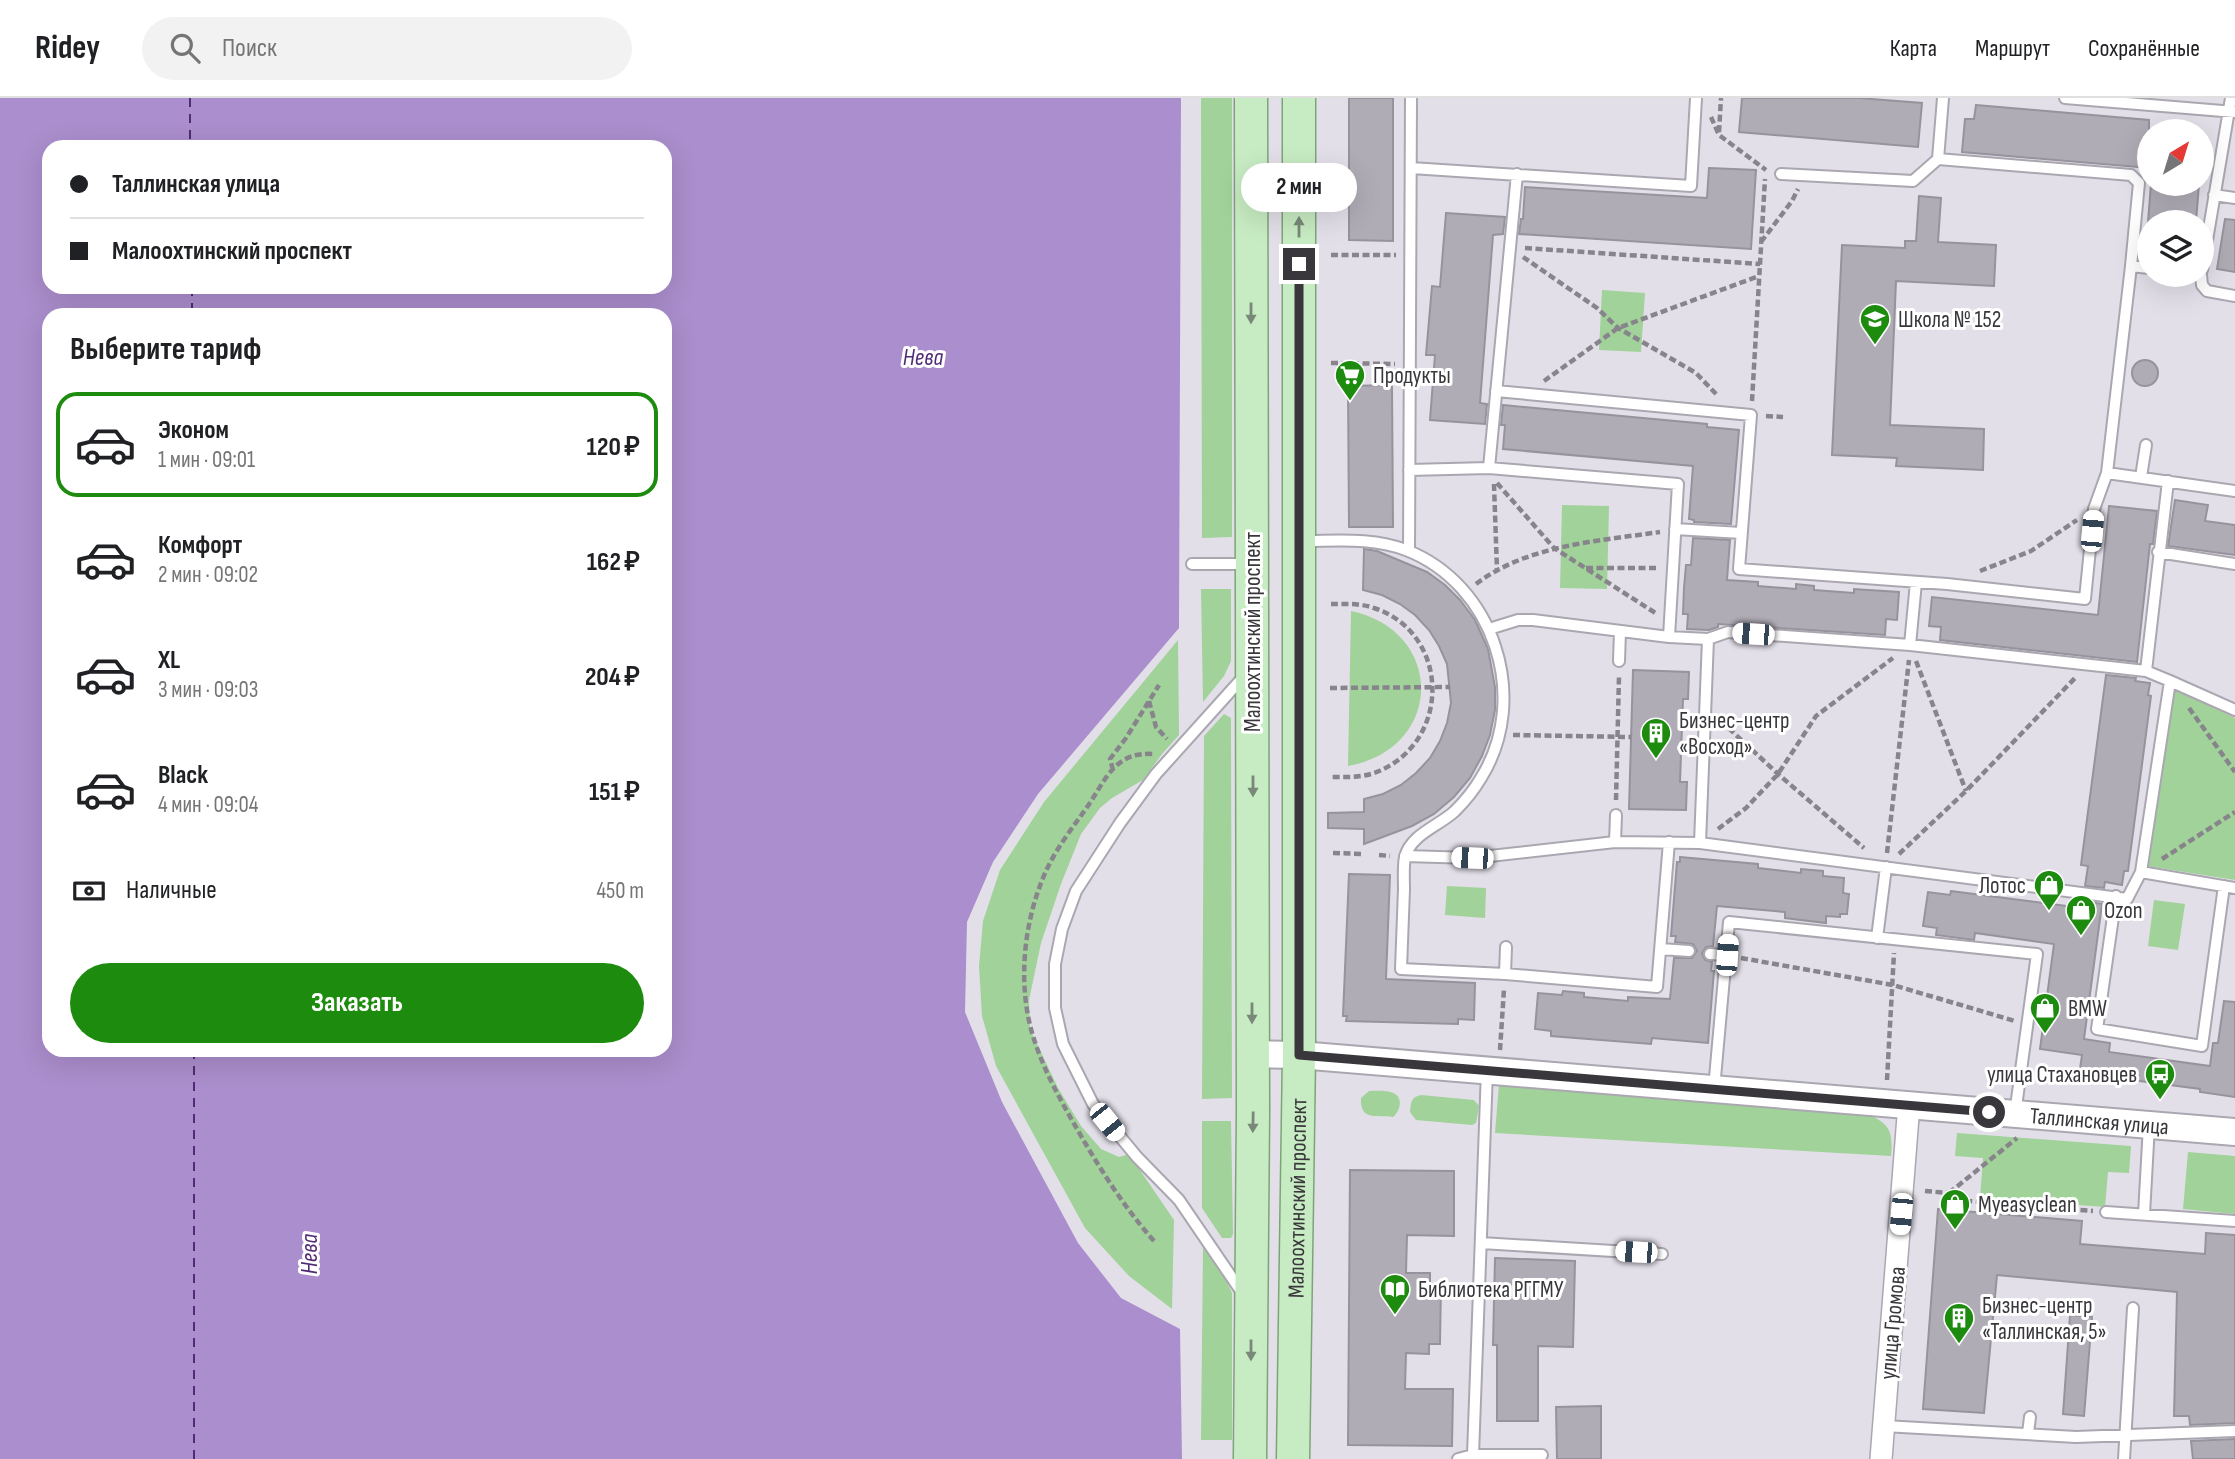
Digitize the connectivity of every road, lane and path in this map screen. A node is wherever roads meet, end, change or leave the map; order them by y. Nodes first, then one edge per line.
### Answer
1 (1251, 98) edge
2 (1299, 98) edge
3 (1411, 98) edge
4 (1696, 98) edge
5 (1721, 98) edge
6 (1944, 98) edge
7 (2065, 98) edge
8 (2231, 98) edge
9 (2156, 102) edge
10 (1709, 110) dead end
11 (2231, 112) edge
12 (1719, 135) junction
13 (1938, 159) junction
14 (1411, 168) junction
15 (1517, 174) junction
16 (1781, 174) dead end
17 (1805, 176) junction
18 (2214, 195) joint
19 (2235, 198) edge
20 (1761, 242) junction
21 (1510, 247) junction
22 (1331, 255) dead end
23 (1410, 256) junction
24 (1760, 264) junction
25 (2131, 266) junction
26 (2137, 267) edge
27 (1759, 276) junction
28 (2204, 287) edge
29 (2235, 296) edge
30 (1618, 328) junction
31 (1331, 363) dead end
32 (1410, 364) junction
33 (1496, 391) junction
34 (1525, 394) junction
35 (1735, 414) junction
36 (1751, 415) junction
37 (2146, 445) dead end
38 (1489, 468) junction
39 (1409, 470) junction
40 (2107, 473) junction
41 (2141, 477) junction
42 (2168, 481) junction
43 (2235, 489) edge
44 (2094, 509) junction
45 (1675, 529) junction
46 (1741, 533) junction
47 (1299, 541) junction
48 (1554, 548) junction
49 (1409, 551) junction
50 (2158, 552) junction
51 (1192, 564) dead end
52 (1251, 564) junction
53 (2235, 564) edge
54 (1583, 568) junction
55 (1672, 568) junction
56 (1497, 570) junction
57 (1916, 582) junction
58 (1947, 584) junction
59 (1465, 592) junction
60 (1331, 604) dead end
61 (1669, 622) junction
62 (1489, 629) junction
63 (1620, 631) junction
64 (1669, 637) junction
65 (1708, 639) junction
66 (1910, 645) junction
67 (1619, 661) joint
68 (2087, 663) junction
69 (1253, 666) junction
70 (2146, 671) junction
71 (2170, 681) junction
72 (1159, 685) dead end
73 (1330, 688) dead end
74 (1433, 688) junction
75 (1450, 688) dead end
76 (1149, 701) junction
77 (1704, 706) junction
78 (2235, 710) edge
79 (1500, 734) junction
80 (1617, 737) junction
81 (1631, 737) dead end
82 (1173, 755) junction
83 (1113, 770) junction
84 (2235, 772) edge
85 (1778, 774) junction
86 (1331, 777) dead end
87 (1966, 791) junction
88 (2235, 812) edge
89 (1616, 816) joint
90 (1615, 842) junction
91 (1669, 842) junction
92 (1700, 842) junction
93 (1333, 853) dead end
94 (1363, 854) dead end
95 (1405, 856) junction
96 (1885, 867) junction
97 (2141, 872) junction
98 (2230, 887) edge
99 (2116, 896) junction
100 (1877, 938) junction
101 (1895, 940) junction
102 (1506, 947) dead end
103 (1661, 949) junction
104 (1689, 951) dead end
105 (1710, 954) dead end
106 (1727, 955) junction
107 (1504, 974) junction
108 (1893, 985) junction
109 (2027, 1025) junction
110 (1252, 1054) junction
111 (1299, 1055) junction
112 (1493, 1071) junction
113 (1887, 1081) dead end
114 (1714, 1089) junction
115 (1909, 1104) junction
116 (2020, 1123) junction
117 (2149, 1125) junction
118 (2235, 1132) edge
119 (1925, 1191) dead end
120 (1950, 1193) junction
121 (2106, 1212) joint
122 (2144, 1214) junction
123 (2235, 1221) edge
124 (1154, 1241) dead end
125 (1481, 1243) junction
126 (1662, 1254) dead end
127 (1251, 1305) junction
128 (2133, 1308) dead end
129 (2030, 1417) dead end
130 (1884, 1426) junction
131 (2235, 1431) edge
132 (2028, 1433) junction
133 (2125, 1434) junction
134 (1542, 1454) dead end
135 (1474, 1455) junction
136 (1250, 1459) edge
137 (1293, 1459) edge
138 (1458, 1459) edge
139 (1881, 1459) edge
140 (2124, 1459) edge

1 -> 52 main road, Малоохтинский проспект
47 -> 2 main road, Малоохтинский проспект
3 - 14 lane
4 - 15 lane
5 - 12 path
6 - 13 lane
7 - 9 lane
8 - 11 lane
9 - 11 lane
10 - 12 path
11 - 18 lane
12 - 20 path
13 - 17 lane
13 - 25 lane
14 - 15 lane
14 - 23 lane
15 - 21 lane
16 - 17 lane
17 - 20 path
18 - 19 lane
20 - 24 path
21 - 24 path
21 - 30 path
21 - 33 lane
22 - 23 path
23 - 32 lane
24 - 27 path
25 - 26 lane
25 - 40 lane
27 - 30 path
27 - 36 path
28 - 29 lane
30 - 34 path
30 - 35 path
31 - 32 path
32 - 39 lane
33 - 34 lane
33 - 38 lane
34 - 35 lane
35 - 36 lane
36 - 46 lane
37 - 41 lane
38 - 39 lane
38 - 45 lane
39 - 49 lane
40 - 41 lane
40 - 44 lane
41 - 42 lane
42 - 43 lane
42 - 50 lane
44 - 58 path
44 - 58 lane
45 - 46 lane
45 - 48 path
45 - 55 lane
46 - 57 lane
47 - 49 lane
47 - 111 main road, Малоохтинский проспект
48 - 54 path
48 - 56 path
48 - 56 path
49 - 59 lane
50 - 53 lane
50 - 70 lane
51 - 52 lane
52 - 69 main road, Малоохтинский проспект
54 - 55 path
54 - 61 path
55 - 61 lane
56 - 59 path
57 - 58 lane
57 - 66 lane
59 - 62 lane
60 - 74 path
61 - 64 lane
62 - 63 lane
62 - 79 lane
63 - 64 lane
63 - 67 lane
64 - 65 lane
65 - 66 lane
65 - 77 lane
66 - 68 lane
66 - 85 path
66 - 87 path
66 - 96 path
67 - 80 path
68 - 70 lane
68 - 87 path
69 - 82 lane
69 -> 110 main road, Малоохтинский проспект
70 - 71 lane
71 - 78 lane
71 - 84 path
71 - 97 lane
72 - 76 path
73 - 74 path
74 - 75 path
74 - 86 path
76 - 82 path
76 - 83 path
77 - 85 path
77 - 92 lane
79 - 80 path
79 - 95 lane
80 - 81 path
80 - 89 path
82 - 83 path
82 - 127 lane
83 - 124 path
85 - 92 path
85 - 96 path
87 - 96 path
88 - 97 path
89 - 90 lane
90 - 91 lane
90 - 95 lane
91 - 92 lane
91 - 103 lane
92 - 96 lane
93 - 94 path
95 - 107 lane
96 - 99 lane
96 - 100 lane
97 - 98 lane
97 - 99 lane
98 - 99 lane
100 - 101 lane
100 - 106 lane
101 - 108 path
101 - 109 lane
102 - 107 lane
103 - 104 lane
103 - 107 lane
105 - 106 lane
106 - 108 path
106 - 114 lane
107 - 112 path
108 - 109 path
108 - 113 path
109 - 116 lane
110 - 111 street, Таллинская улица
110 -> 127 main road, Малоохтинский проспект
111 - 112 street, Таллинская улица
111 - 137 main road, Малоохтинский проспект
112 - 114 street, Таллинская улица
112 - 125 lane
114 - 115 street, Таллинская улица
115 - 116 street, Таллинская улица
115 - 130 street, улица Громова
116 - 117 street, Таллинская улица
116 - 120 path
117 - 118 street, Таллинская улица
117 - 122 lane
119 - 120 path
120 - 121 path
121 - 122 lane
122 - 123 lane
125 - 126 lane
125 - 135 lane
127 -> 136 main road, Малоохтинский проспект
128 - 133 lane
129 - 132 lane
130 - 132 lane
130 - 139 street, улица Громова
131 - 133 lane
132 - 133 lane
133 - 140 lane
134 - 135 lane
135 - 138 lane

